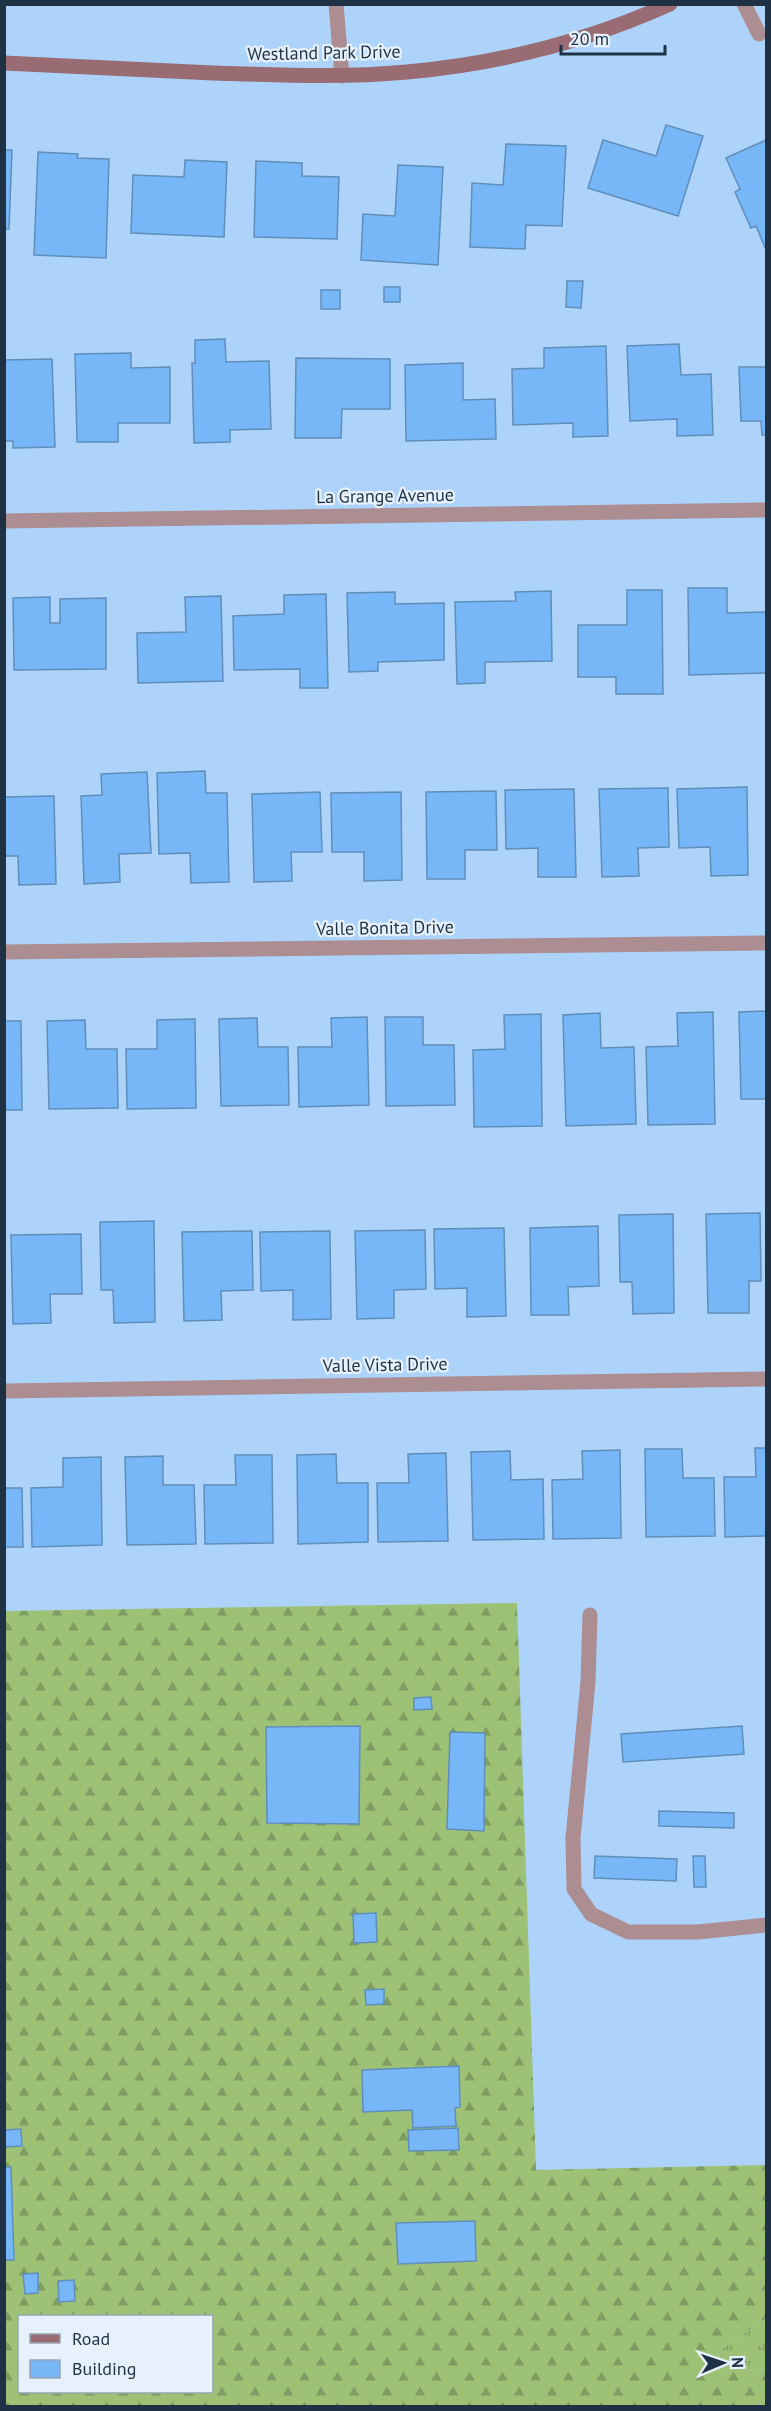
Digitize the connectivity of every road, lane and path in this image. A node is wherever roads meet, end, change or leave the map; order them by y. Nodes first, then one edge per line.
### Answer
1 (336, 4) edge
2 (670, 4) edge
3 (744, 4) edge
4 (759, 34) dead end
5 (4, 63) edge
6 (342, 76) junction
7 (766, 510) edge
8 (4, 521) edge
9 (766, 942) edge
10 (4, 952) edge
11 (766, 1379) edge
12 (4, 1390) edge
13 (590, 1615) dead end
14 (766, 1925) edge

1 - 6 street
2 - 6 street, Westland Park Drive
3 - 4 street
5 - 6 street, Westland Park Drive
7 - 8 street, La Grange Avenue
9 - 10 street, Valle Bonita Drive
11 - 12 street, Valle Vista Drive
13 - 14 street

